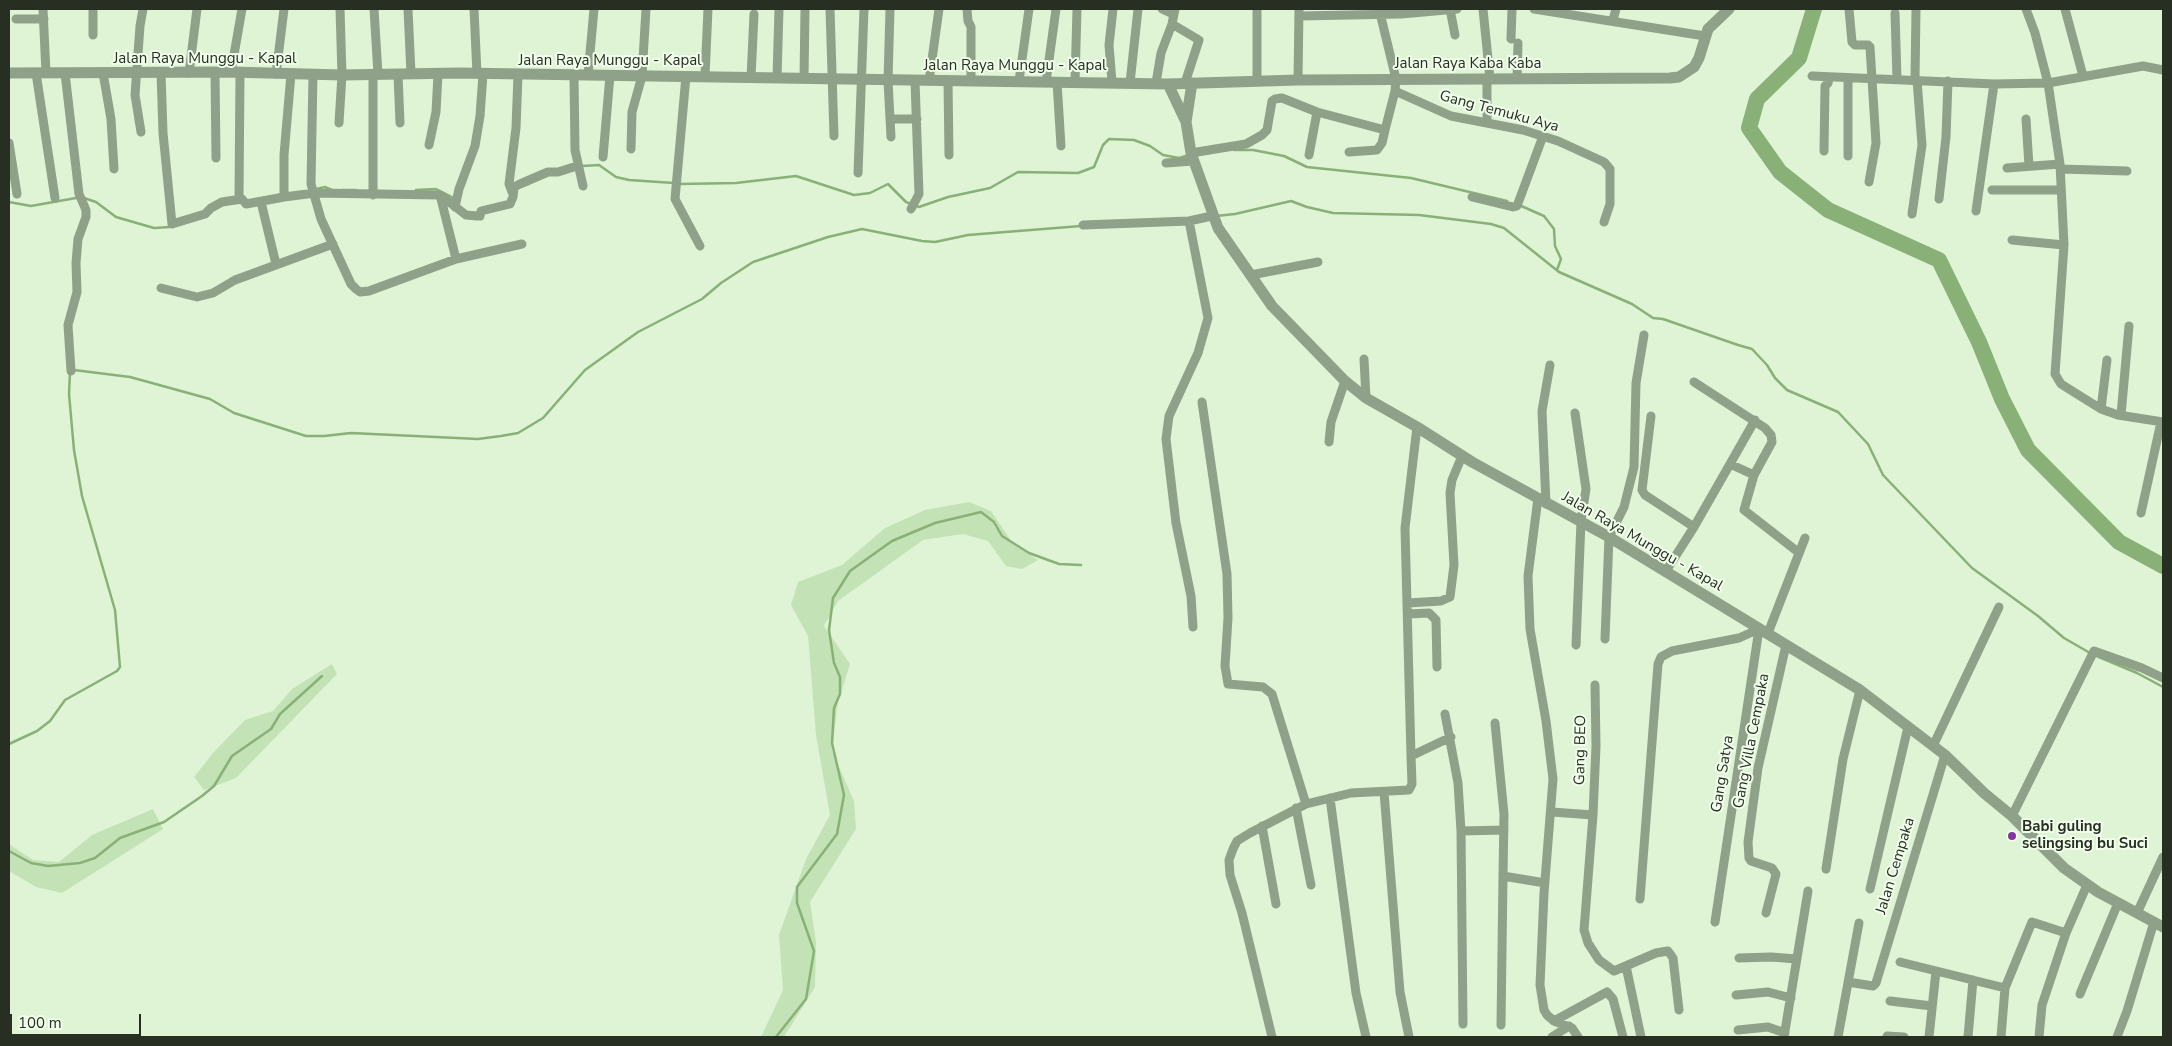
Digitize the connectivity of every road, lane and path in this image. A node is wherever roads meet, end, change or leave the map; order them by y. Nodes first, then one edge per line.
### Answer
1 (43, 9) edge
2 (93, 9) edge
3 (143, 9) edge
4 (197, 9) edge
5 (242, 9) edge
6 (284, 9) edge
7 (340, 9) edge
8 (374, 9) edge
9 (408, 9) edge
10 (474, 9) edge
11 (594, 9) edge
12 (646, 9) edge
13 (708, 9) edge
14 (779, 9) edge
15 (805, 9) edge
16 (830, 9) edge
17 (864, 9) edge
18 (890, 9) edge
19 (939, 9) edge
20 (967, 9) edge
21 (1029, 9) edge
22 (1056, 9) edge
23 (1077, 9) edge
24 (1113, 9) edge
25 (1138, 9) edge
26 (1162, 9) edge
27 (1257, 9) edge
28 (1453, 9) edge
29 (1483, 9) edge
30 (1512, 9) edge
31 (1534, 9) edge
32 (1616, 9) edge
33 (1729, 9) edge
34 (1849, 9) edge
35 (1916, 9) edge
36 (2026, 9) edge
37 (2065, 9) edge
38 (1426, 10) edge
39 (1363, 11) edge
40 (1400, 11) edge
41 (1570, 12) edge
42 (1299, 13) edge
43 (1380, 13) junction
44 (1895, 13) dead end
45 (754, 14) dead end
46 (1173, 17) edge
47 (44, 19) junction
48 (16, 20) dead end
49 (1614, 20) junction
50 (93, 35) dead end
51 (1456, 35) dead end
52 (1705, 36) junction
53 (2163, 70) edge
54 (9, 72) edge
55 (41, 72) junction
56 (214, 72) junction
57 (235, 72) junction
58 (65, 73) junction
59 (103, 73) junction
60 (136, 73) junction
61 (190, 73) junction
62 (161, 74) junction
63 (276, 74) junction
64 (292, 74) junction
65 (313, 74) junction
66 (375, 74) junction
67 (398, 74) junction
68 (411, 74) junction
69 (438, 74) junction
70 (480, 74) junction
71 (342, 75) junction
72 (518, 75) junction
73 (588, 75) junction
74 (610, 75) junction
75 (574, 76) junction
76 (642, 76) junction
77 (686, 76) junction
78 (705, 76) junction
79 (1812, 76) dead end
80 (2083, 76) junction
81 (751, 78) junction
82 (777, 78) junction
83 (1829, 78) junction
84 (804, 79) junction
85 (1488, 79) junction
86 (1517, 79) junction
87 (1848, 79) junction
88 (1897, 79) junction
89 (831, 80) junction
90 (861, 80) junction
91 (1257, 80) junction
92 (1284, 80) junction
93 (1298, 80) junction
94 (1873, 80) junction
95 (1916, 80) junction
96 (888, 81) junction
97 (915, 81) junction
98 (929, 81) junction
99 (948, 81) junction
100 (971, 81) junction
101 (1019, 81) junction
102 (1948, 81) junction
103 (1052, 82) junction
104 (1075, 82) junction
105 (1112, 82) junction
106 (1130, 83) junction
107 (1156, 83) junction
108 (1189, 83) junction
109 (2048, 83) junction
110 (1168, 84) junction
111 (1994, 84) junction
112 (1395, 85) junction
113 (1282, 98) junction
114 (1317, 112) junction
115 (917, 118) junction
116 (890, 119) junction
117 (2026, 119) dead end
118 (1186, 122) junction
119 (340, 123) dead end
120 (400, 123) dead end
121 (1487, 123) junction
122 (1385, 130) junction
123 (141, 132) dead end
124 (834, 136) dead end
125 (1543, 136) junction
126 (890, 137) dead end
127 (9, 143) edge
128 (429, 145) dead end
129 (1062, 146) dead end
130 (631, 149) dead end
131 (1824, 151) dead end
132 (1349, 152) dead end
133 (949, 155) dead end
134 (1309, 155) dead end
135 (1848, 156) dead end
136 (603, 157) dead end
137 (1192, 157) junction
138 (216, 158) dead end
139 (1166, 163) dead end
140 (577, 166) junction
141 (2029, 166) junction
142 (2060, 166) junction
143 (2007, 168) dead end
144 (114, 169) dead end
145 (2127, 170) dead end
146 (858, 173) dead end
147 (1869, 182) dead end
148 (583, 186) dead end
149 (1992, 190) dead end
150 (2061, 190) junction
151 (512, 192) junction
152 (315, 193) junction
153 (17, 194) dead end
154 (373, 194) junction
155 (440, 196) junction
156 (1472, 196) dead end
157 (284, 197) junction
158 (55, 198) dead end
159 (239, 199) junction
160 (1939, 199) dead end
161 (261, 202) junction
162 (455, 207) junction
163 (911, 209) dead end
164 (1976, 211) dead end
165 (1912, 214) dead end
166 (1211, 220) junction
167 (1188, 221) junction
168 (1604, 222) dead end
169 (1083, 225) dead end
170 (2012, 240) dead end
171 (333, 244) junction
172 (522, 244) dead end
173 (2064, 245) junction
174 (700, 246) dead end
175 (456, 259) junction
176 (1318, 262) dead end
177 (276, 264) junction
178 (1251, 275) junction
179 (161, 288) dead end
180 (2129, 326) dead end
181 (1644, 335) dead end
182 (1364, 359) dead end
183 (2107, 360) dead end
184 (1550, 365) dead end
185 (71, 371) dead end
186 (1346, 381) junction
187 (1694, 382) dead end
188 (1366, 398) junction
189 (1202, 402) dead end
190 (2101, 409) junction
191 (1575, 413) dead end
192 (2121, 415) junction
193 (1651, 416) dead end
194 (1755, 420) junction
195 (2163, 421) edge
196 (1417, 427) junction
197 (1329, 442) dead end
198 (1462, 456) junction
199 (1730, 464) junction
200 (1754, 475) junction
201 (1542, 501) junction
202 (2141, 513) dead end
203 (1581, 521) junction
204 (1694, 527) junction
205 (1609, 537) junction
206 (1805, 538) dead end
207 (1798, 552) junction
208 (1666, 571) junction
209 (1408, 603) junction
210 (1999, 607) dead end
211 (1408, 614) junction
212 (1193, 627) dead end
213 (1763, 631) junction
214 (1605, 639) dead end
215 (1786, 645) junction
216 (1576, 646) dead end
217 (1437, 667) dead end
218 (2163, 678) edge
219 (1595, 685) dead end
220 (1860, 690) junction
221 (1445, 714) dead end
222 (1495, 723) dead end
223 (1908, 727) junction
224 (1451, 738) junction
225 (1933, 746) junction
226 (1945, 755) junction
227 (1411, 756) junction
228 (1384, 792) junction
229 (1330, 798) junction
230 (1306, 804) junction
231 (1296, 808) junction
232 (1552, 812) junction
233 (1593, 815) junction
234 (2012, 816) junction
235 (1262, 826) junction
236 (1504, 830) junction
237 (1461, 831) junction
238 (2163, 857) edge
239 (1826, 869) dead end
240 (1503, 876) junction
241 (1545, 883) junction
242 (1311, 884) dead end
243 (2087, 885) junction
244 (1870, 890) dead end
245 (1808, 891) dead end
246 (1640, 899) dead end
247 (2118, 903) junction
248 (1276, 904) dead end
249 (1766, 913) dead end
250 (2137, 913) junction
251 (1715, 922) dead end
252 (1859, 923) dead end
253 (2159, 925) edge
254 (2066, 933) junction
255 (1739, 958) dead end
256 (1797, 959) junction
257 (1900, 962) dead end
258 (1626, 966) junction
259 (1936, 971) junction
260 (1973, 980) junction
261 (1848, 982) junction
262 (2005, 988) junction
263 (2080, 994) dead end
264 (1736, 995) dead end
265 (1790, 998) junction
266 (1890, 1000) dead end
267 (1932, 1006) junction
268 (1679, 1010) dead end
269 (1554, 1021) junction
270 (1462, 1024) dead end
271 (1501, 1025) dead end
272 (1568, 1026) junction
273 (1738, 1030) dead end
274 (1784, 1035) edge
275 (1887, 1036) dead end
276 (1272, 1037) edge
277 (1366, 1037) edge
278 (1409, 1037) edge
279 (1552, 1037) edge
280 (1578, 1037) edge
281 (1623, 1037) edge
282 (1641, 1037) edge
283 (1838, 1037) edge
284 (1904, 1037) edge
285 (1929, 1037) edge
286 (1968, 1037) edge
287 (2001, 1037) edge
288 (2039, 1037) edge
289 (2117, 1037) edge

1 - 47 street
2 - 50 street
3 - 60 street
4 - 61 street
5 - 57 street
6 - 63 street
7 - 71 street
8 - 66 street
9 - 68 street
10 - 70 street
11 - 73 street
12 - 76 street
13 - 78 street
14 - 82 street
15 - 84 street
16 - 89 street
17 - 90 street
18 - 96 street
19 - 98 street
20 - 100 street
21 - 101 street
22 - 103 street
23 - 104 street
24 - 105 street
25 - 106 street
26 - 46 street
27 - 91 street
28 - 38 street
28 - 51 street
29 - 85 street
30 - 86 street
31 - 41 street
32 - 49 street
33 - 52 street, Jalan Raya Kaba Kaba
34 - 94 street
35 - 95 street
36 - 109 street
37 - 80 street
38 - 40 street
39 - 42 street
39 - 43 street
40 - 43 street
41 - 49 street
42 - 93 street
43 - 112 street
44 - 88 street
45 - 81 street
46 - 107 street
46 - 108 street
47 - 48 street
47 - 55 street
49 - 52 street
52 - 86 street, Jalan Raya Kaba Kaba
53 - 80 street
54 - 55 street, Jalan Raya Munggu - Kapal
55 - 58 street, Jalan Raya Munggu - Kapal
55 - 158 street
56 - 57 street, Jalan Raya Munggu - Kapal
56 - 61 street, Jalan Raya Munggu - Kapal
56 - 138 street
57 - 63 street, Jalan Raya Munggu - Kapal
57 - 159 street
58 - 59 street, Jalan Raya Munggu - Kapal
58 - 185 street
59 - 60 street, Jalan Raya Munggu - Kapal
59 - 144 street
60 - 62 street, Jalan Raya Munggu - Kapal
60 - 123 street
61 - 62 street, Jalan Raya Munggu - Kapal
62 - 159 street
63 - 64 street, Jalan Raya Munggu - Kapal
64 - 65 street, Jalan Raya Munggu - Kapal
64 - 157 street
65 - 71 street, Jalan Raya Munggu - Kapal
65 - 152 street
66 - 67 street, Jalan Raya Munggu - Kapal
66 - 71 street, Jalan Raya Munggu - Kapal
66 - 154 street
67 - 68 street, Jalan Raya Munggu - Kapal
67 - 120 street
68 - 69 street, Jalan Raya Munggu - Kapal
69 - 70 street, Jalan Raya Munggu - Kapal
69 - 128 street
70 - 72 street, Jalan Raya Munggu - Kapal
70 - 162 street
71 - 119 street
72 - 75 street, Jalan Raya Munggu - Kapal
72 - 151 street
73 - 74 street, Jalan Raya Munggu - Kapal
73 - 75 street, Jalan Raya Munggu - Kapal
74 - 76 street, Jalan Raya Munggu - Kapal
74 - 136 street
75 - 140 street
76 - 77 street, Jalan Raya Munggu - Kapal
76 - 130 street
77 - 78 street, Jalan Raya Munggu - Kapal
77 - 174 street
78 - 81 street, Jalan Raya Munggu - Kapal
79 - 83 street
80 - 109 street
81 - 82 street, Jalan Raya Munggu - Kapal
82 - 84 street, Jalan Raya Munggu - Kapal
83 - 87 street
83 - 131 street
84 - 89 street, Jalan Raya Munggu - Kapal
85 - 86 street, Jalan Raya Kaba Kaba
85 - 112 street, Jalan Raya Kaba Kaba
85 - 121 street
87 - 94 street
87 - 135 street
88 - 94 street
88 - 95 street
89 - 90 street, Jalan Raya Munggu - Kapal
89 - 124 street
90 - 96 street, Jalan Raya Munggu - Kapal
90 - 146 street
91 - 92 street, Jalan Raya Kaba Kaba
91 - 108 street, Jalan Raya Kaba Kaba
92 - 93 street, Jalan Raya Kaba Kaba
92 - 113 street
93 - 112 street, Jalan Raya Kaba Kaba
94 - 147 street
95 - 102 street
95 - 165 street
96 - 97 street, Jalan Raya Munggu - Kapal
96 - 116 street
97 - 98 street, Jalan Raya Munggu - Kapal
97 - 115 street
98 - 99 street, Jalan Raya Munggu - Kapal
99 - 100 street, Jalan Raya Munggu - Kapal
99 - 133 street
100 - 101 street, Jalan Raya Munggu - Kapal
101 - 103 street, Jalan Raya Munggu - Kapal
102 - 111 street
102 - 160 street
103 - 104 street, Jalan Raya Munggu - Kapal
103 - 129 street
104 - 105 street, Jalan Raya Munggu - Kapal
105 - 106 street, Jalan Raya Munggu - Kapal
106 - 107 street, Jalan Raya Munggu - Kapal
107 - 110 street, Jalan Raya Munggu - Kapal
108 - 110 street, Jalan Raya Kaba Kaba
108 - 118 street, Jalan Raya Munggu - Kapal
109 - 111 street
109 - 142 street
110 - 118 street, Jalan Raya Munggu - Kapal
111 - 164 street
112 - 121 street, Gang Temuku Aya
112 - 122 street
113 - 114 street
113 - 137 street
114 - 122 street
114 - 134 street
115 - 116 street
115 - 163 street
116 - 126 street
117 - 141 street
118 - 137 street, Jalan Raya Munggu - Kapal
121 - 125 street, Gang Temuku Aya
122 - 132 street
125 - 156 street
125 - 168 street, Gang Temuku Aya
127 - 153 street
137 - 139 street
137 - 166 street, Jalan Raya Munggu - Kapal
140 - 148 street
140 - 151 street
141 - 142 street
141 - 143 street
142 - 145 street
142 - 150 street
149 - 150 street
150 - 173 street
151 - 162 street
152 - 154 street
152 - 157 street
152 - 171 street
154 - 155 street
155 - 162 street
155 - 175 street
157 - 161 street
159 - 161 street
161 - 177 street
166 - 167 street
166 - 178 street, Jalan Raya Munggu - Kapal
167 - 169 street
167 - 212 street
170 - 173 street
171 - 175 street
171 - 177 street
172 - 175 street
173 - 190 street
176 - 178 street
177 - 179 street
178 - 186 street, Jalan Raya Munggu - Kapal
180 - 192 street
181 - 205 street
182 - 188 street
183 - 190 street
184 - 201 street
186 - 188 street, Jalan Raya Munggu - Kapal
186 - 197 street
187 - 194 street
188 - 196 street, Jalan Raya Munggu - Kapal
189 - 230 street
190 - 192 street
191 - 203 street
192 - 195 street
193 - 204 street
194 - 199 street
194 - 200 street
195 - 202 street
196 - 198 street, Jalan Raya Munggu - Kapal
196 - 209 street
198 - 201 street, Jalan Raya Munggu - Kapal
198 - 209 street
199 - 200 street
199 - 204 street
200 - 207 street
201 - 203 street, Jalan Raya Munggu - Kapal
201 - 232 street
203 - 205 street, Jalan Raya Munggu - Kapal
203 - 216 street
204 - 208 street
205 - 208 street, Jalan Raya Munggu - Kapal
205 - 214 street
206 - 207 street, Gang Satya
207 - 213 street, Gang Satya
208 - 213 street, Jalan Raya Munggu - Kapal
209 - 211 street
210 - 225 street
211 - 217 street
211 - 227 street
213 - 215 street, Jalan Raya Munggu - Kapal
213 - 246 street
213 - 251 street, Gang Satya
215 - 220 street, Jalan Raya Munggu - Kapal
215 - 249 street, Gang Villa Cempaka
218 - 234 street
219 - 233 street, Gang BEO
220 - 223 street, Jalan Raya Munggu - Kapal
220 - 239 street
221 - 224 street
222 - 236 street
223 - 225 street, Jalan Raya Munggu - Kapal
223 - 244 street
224 - 227 street
224 - 237 street
225 - 226 street, Jalan Raya Munggu - Kapal
226 - 234 street, Jalan Raya Munggu - Kapal
226 - 261 street, Jalan Cempaka
227 - 228 street
228 - 229 street
228 - 278 street
229 - 230 street
229 - 277 street
230 - 231 street
231 - 235 street
231 - 242 street
232 - 233 street
232 - 241 street
233 - 258 street, Gang BEO
234 - 243 street, Jalan Raya Munggu - Kapal
235 - 248 street
235 - 276 street
236 - 237 street
236 - 240 street
237 - 270 street
238 - 250 street
240 - 241 street
240 - 271 street
241 - 269 street
243 - 247 street, Jalan Raya Munggu - Kapal
243 - 254 street
245 - 256 street
247 - 250 street, Jalan Raya Munggu - Kapal
247 - 263 street
250 - 253 street, Jalan Raya Munggu - Kapal
252 - 261 street
253 - 289 street
254 - 262 street
254 - 288 street
255 - 256 street
256 - 265 street
257 - 259 street
258 - 268 street
258 - 282 street
259 - 260 street
259 - 267 street
260 - 262 street
260 - 286 street
261 - 283 street
262 - 287 street
264 - 265 street
265 - 274 street
266 - 267 street
267 - 285 street
269 - 272 street
269 - 281 street
272 - 279 street
272 - 280 street
273 - 274 street
275 - 284 street

